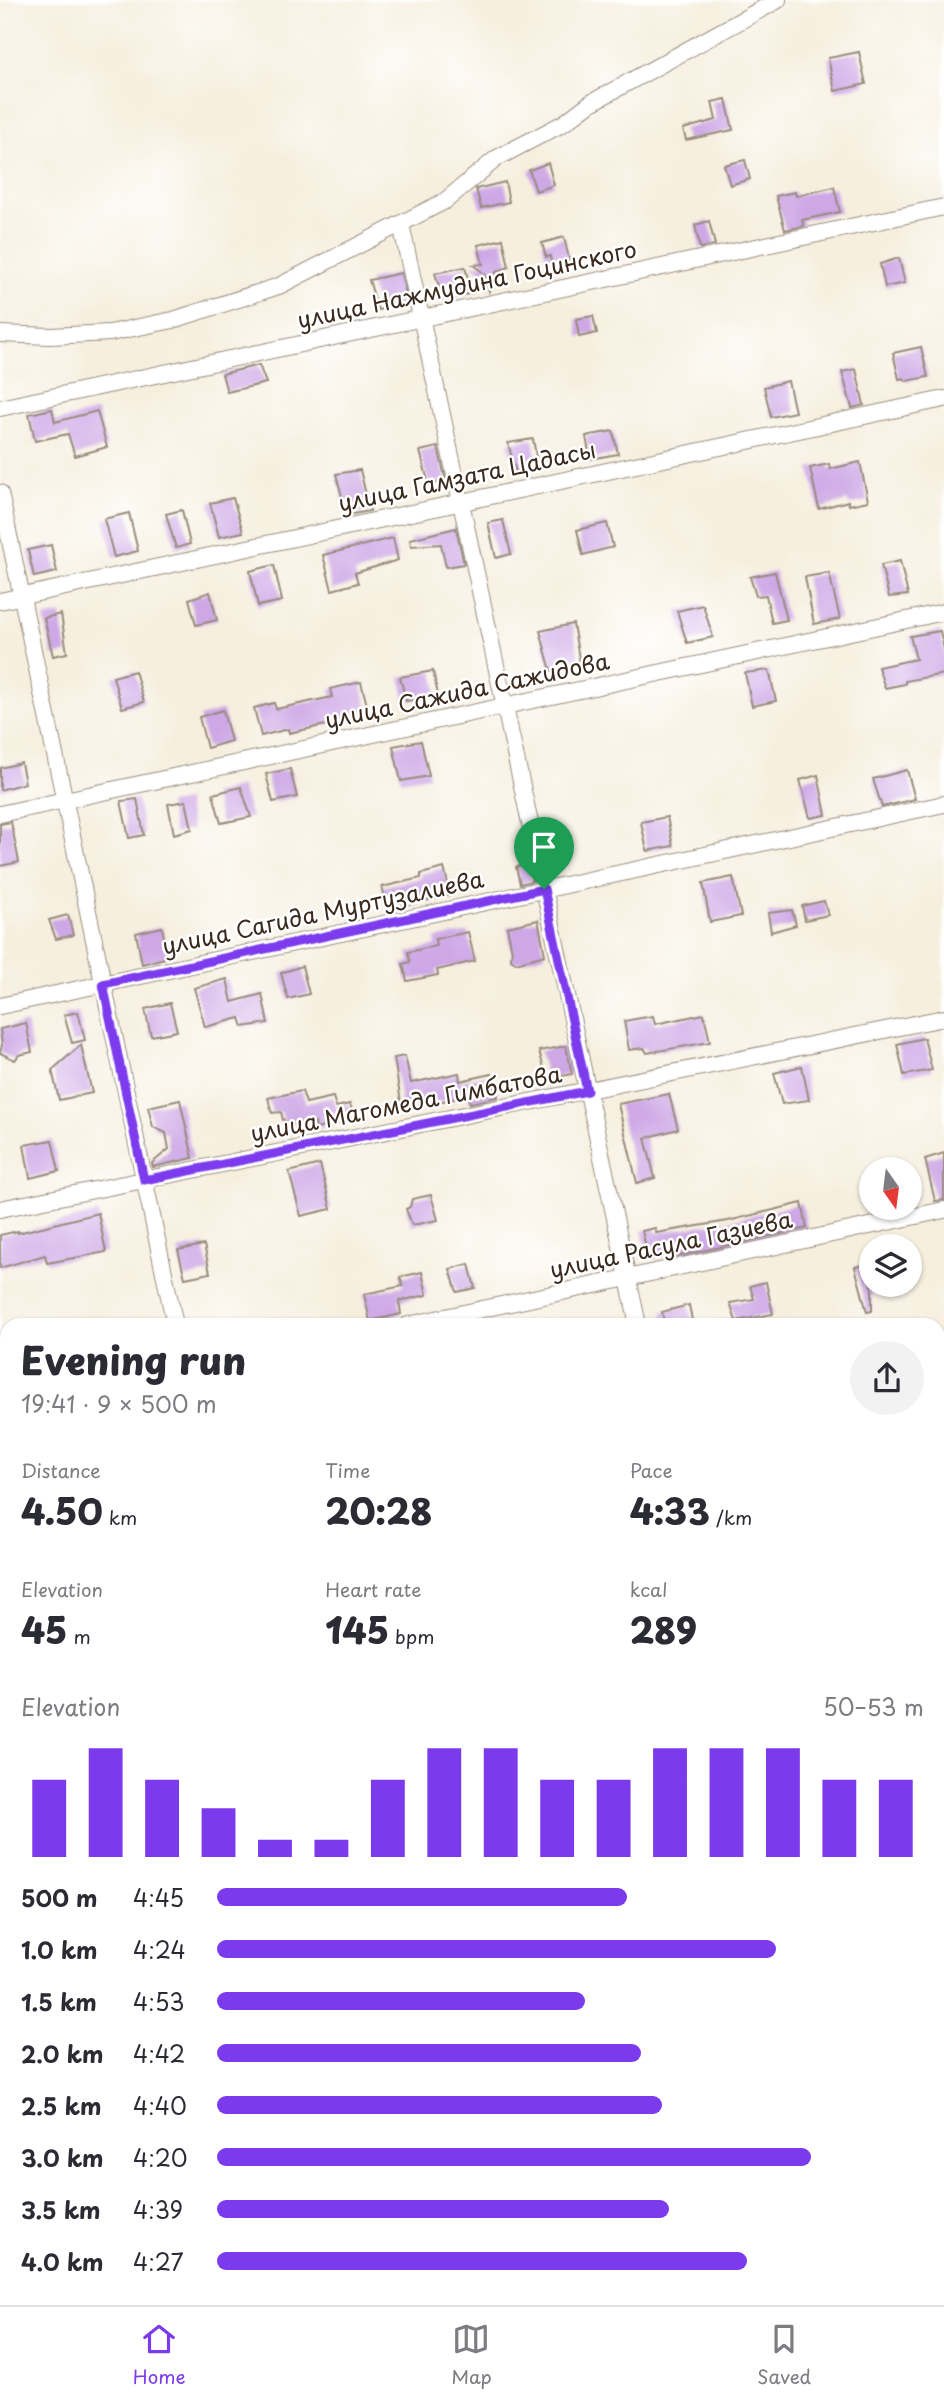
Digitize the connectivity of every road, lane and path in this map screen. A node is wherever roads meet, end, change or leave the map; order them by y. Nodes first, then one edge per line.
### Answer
1 (778, 0) edge
2 (944, 206) edge
3 (401, 224) junction
4 (421, 318) junction
5 (0, 334) edge
6 (944, 399) edge
7 (0, 408) edge
8 (0, 493) edge
9 (461, 502) junction
10 (22, 596) junction
11 (0, 601) edge
12 (944, 612) edge
13 (505, 706) junction
14 (64, 800) junction
15 (944, 804) edge
16 (0, 814) edge
17 (544, 889) junction
18 (103, 984) junction
19 (0, 1006) edge
20 (944, 1018) edge
21 (587, 1091) junction
22 (144, 1180) junction
23 (0, 1209) edge
24 (944, 1210) edge
25 (627, 1278) junction
26 (174, 1318) edge
27 (441, 1318) edge
28 (636, 1318) edge

1 - 3 street
2 - 4 street, улица Нажмудина Гоцинского
3 - 4 street
3 - 5 street
4 - 7 street, улица Нажмудина Гоцинского
4 - 9 street
6 - 9 street, улица Гамзата Цадасы
8 - 10 street
9 - 10 street, улица Гамзата Цадасы
9 - 13 street
10 - 11 street, улица Гамзата Цадасы
10 - 14 street
12 - 13 street, улица Сажида Сажидова
13 - 14 street, улица Сажида Сажидова
13 - 17 street
14 - 16 street, улица Сажида Сажидова
14 - 18 street
15 - 17 street, улица Сагида Муртузалиева
17 - 18 street, улица Сагида Муртузалиева
17 - 21 street
18 - 19 street, улица Сагида Муртузалиева
18 - 22 street
20 - 21 street, улица Магомеда Гимбатова
21 - 22 street, улица Магомеда Гимбатова
21 - 25 street
22 - 23 street, улица Магомеда Гимбатова
22 - 26 street
24 - 25 street, улица Расула Газиева
25 - 27 street, улица Расула Газиева
25 - 28 street

